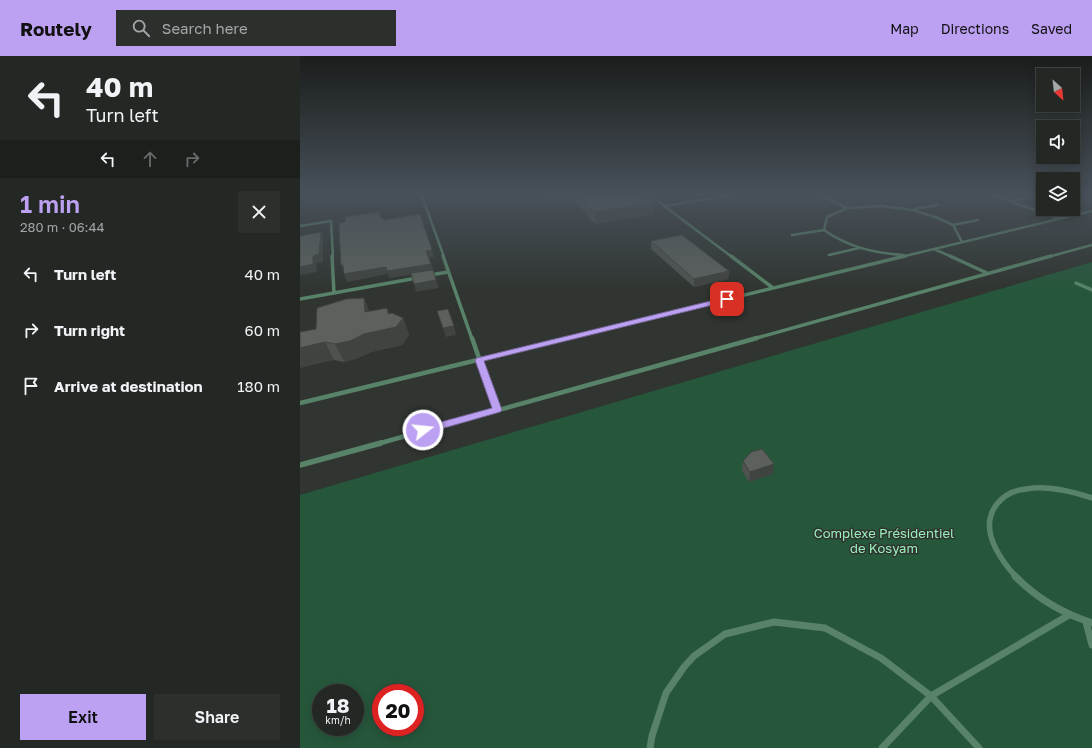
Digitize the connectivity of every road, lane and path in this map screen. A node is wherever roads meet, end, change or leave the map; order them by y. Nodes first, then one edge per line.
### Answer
1 (330, 225) edge
2 (431, 225) edge
3 (691, 225) edge
4 (825, 225) edge
5 (956, 225) edge
6 (1032, 225) edge
7 (953, 226) joint
8 (824, 230) junction
9 (792, 235) dead end
10 (962, 242) junction
11 (1092, 245) edge
12 (859, 248) junction
13 (934, 249) junction
14 (829, 255) dead end
15 (907, 256) junction
16 (448, 272) junction
17 (987, 274) junction
18 (1076, 283) dead end
19 (774, 288) junction
20 (1092, 290) edge
21 (334, 293) junction
22 (300, 299) edge
23 (480, 360) junction
24 (300, 403) edge
25 (497, 410) junction
26 (300, 465) edge
27 (1092, 498) edge
28 (1069, 615) junction
29 (1089, 622) edge
30 (1092, 645) edge
31 (931, 696) junction
32 (650, 748) edge
33 (882, 748) edge
34 (979, 748) edge

1 - 21 lane
2 - 16 lane
3 - 19 lane
4 - 8 lane
5 - 7 lane
6 - 10 lane
7 - 10 lane
8 - 9 lane
8 - 12 lane
10 - 13 lane
11 - 17 lane
12 - 14 lane
12 - 15 lane
13 - 15 lane
13 - 17 lane
15 - 19 lane
16 - 21 lane
16 - 23 lane
17 - 25 lane
18 - 20 lane
19 - 23 lane
21 - 22 lane
23 - 24 lane
23 - 25 lane
25 - 26 lane
27 - 28 lane
28 - 29 lane
28 - 31 lane
29 - 30 lane
31 - 32 lane
31 - 33 lane
31 - 34 lane

